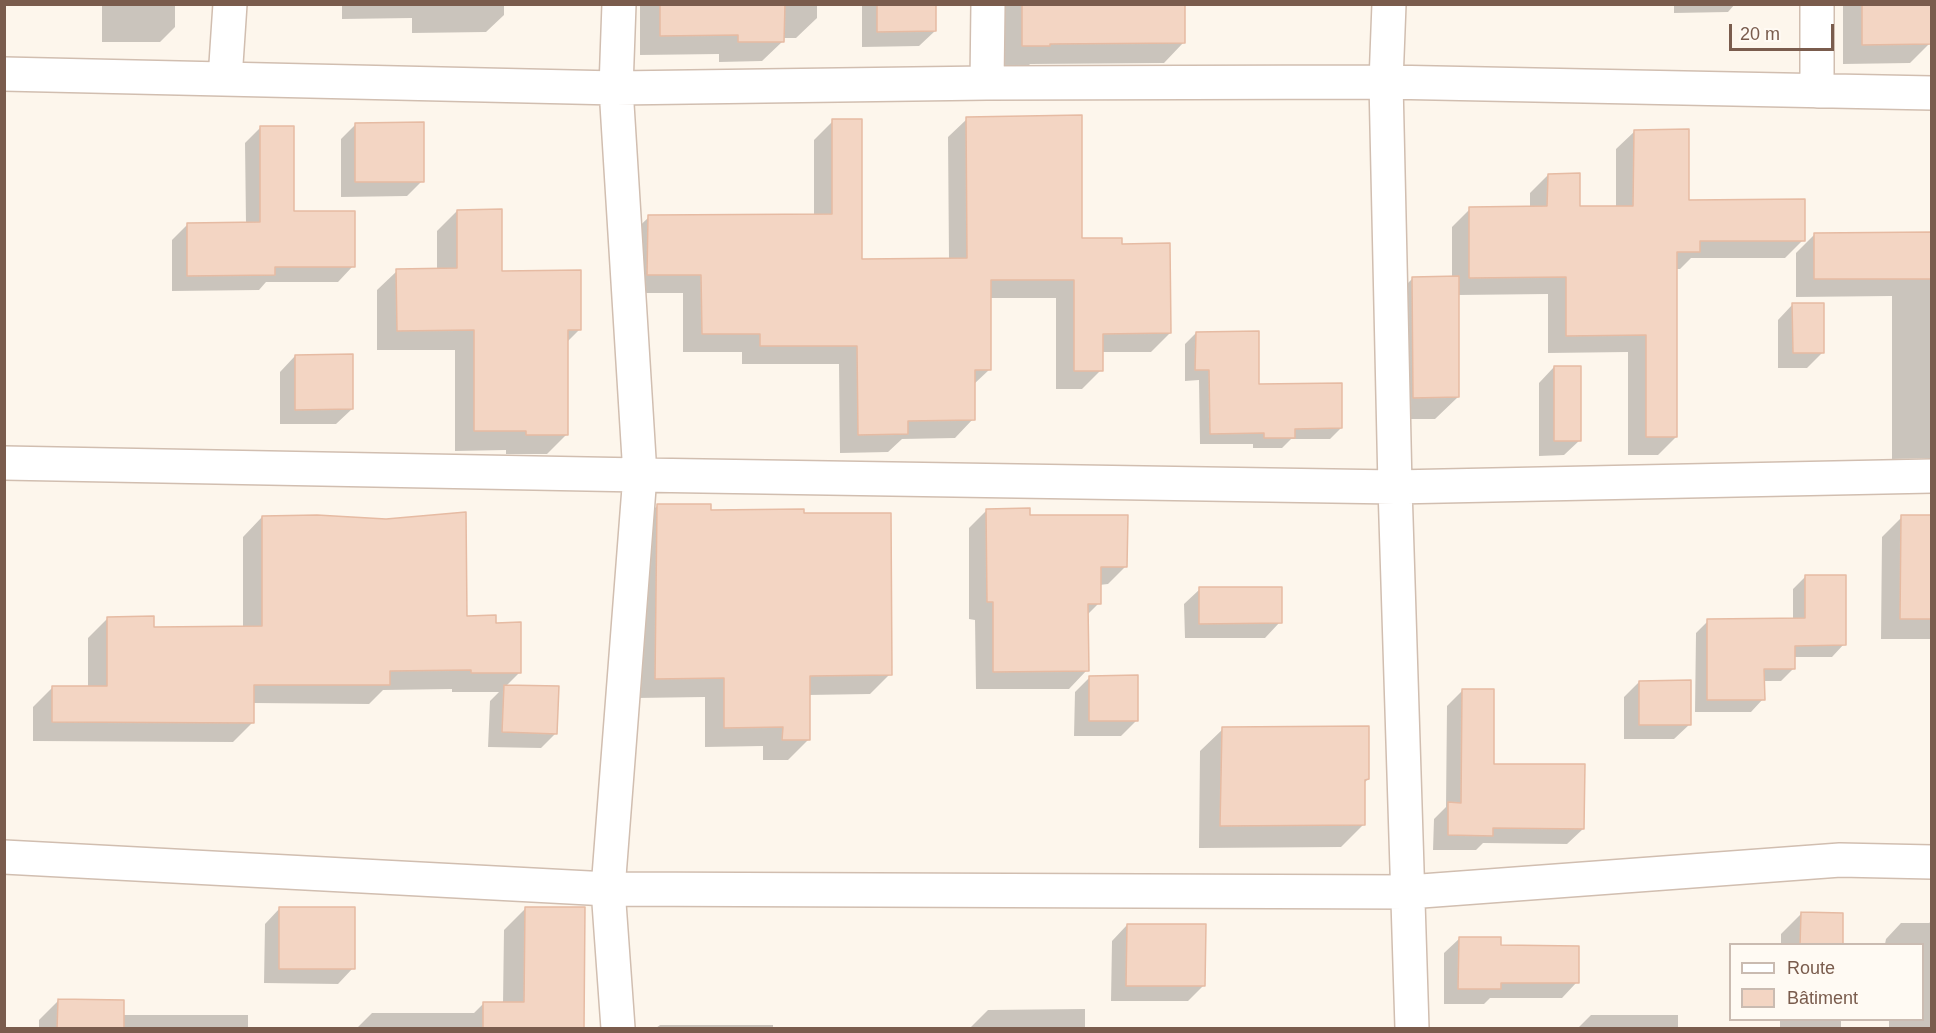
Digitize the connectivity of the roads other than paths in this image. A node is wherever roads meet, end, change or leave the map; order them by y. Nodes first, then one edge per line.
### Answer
1 (230, 4) edge
2 (619, 4) edge
3 (988, 4) edge
4 (1389, 4) edge
5 (1817, 4) edge
6 (4, 74) edge
7 (225, 79) junction
8 (1386, 82) junction
9 (987, 83) junction
10 (616, 88) junction
11 (1816, 91) junction
12 (1932, 93) edge
13 (4, 463) edge
14 (640, 475) junction
15 (1932, 476) edge
16 (1395, 487) junction
17 (4, 857) edge
18 (1932, 862) edge
19 (608, 889) junction
20 (1408, 892) junction
21 (618, 1029) edge
22 (1412, 1029) edge

1 - 7 street
2 - 10 street
3 - 9 street
4 - 8 street
5 - 11 street
6 - 7 street
7 - 10 street
8 - 9 street
8 - 11 street
8 - 16 street
9 - 10 street
10 - 14 street
11 - 12 street
13 - 14 street
14 - 16 street
14 - 19 street
15 - 16 street
16 - 20 street
17 - 19 street
18 - 20 street
19 - 20 street
19 - 21 street
20 - 22 street

